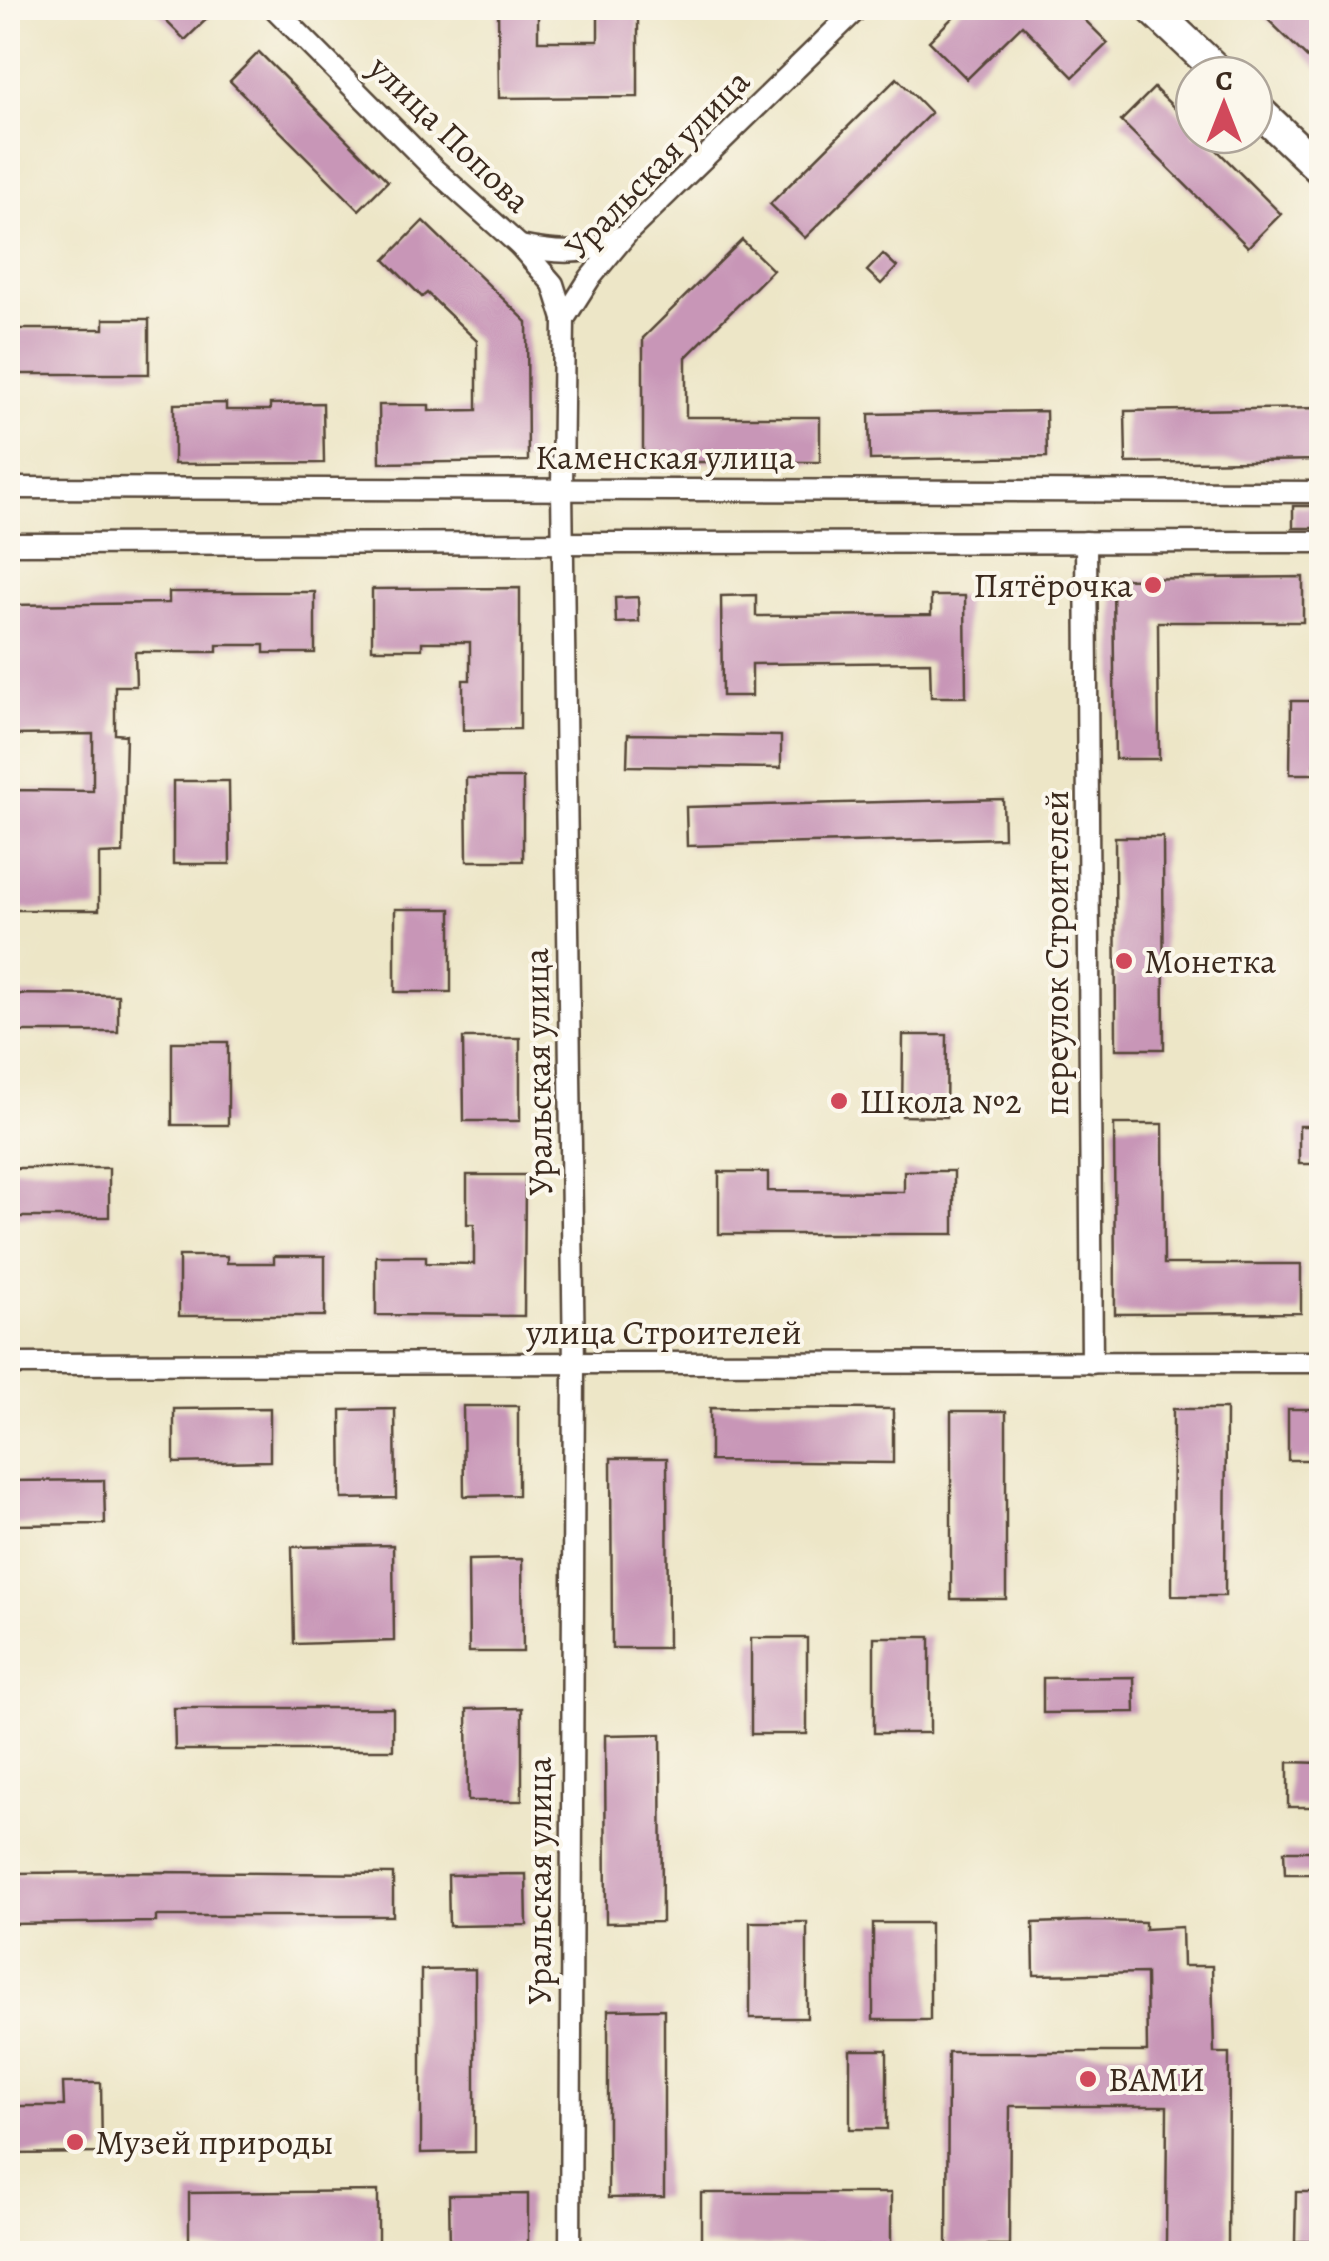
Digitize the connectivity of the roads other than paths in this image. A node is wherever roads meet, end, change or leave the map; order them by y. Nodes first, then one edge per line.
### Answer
1 (274, 8) edge
2 (858, 8) edge
3 (1151, 8) edge
4 (1201, 55) edge
5 (1274, 125) edge
6 (1322, 171) edge
7 (629, 231) junction
8 (520, 246) junction
9 (564, 320) junction
10 (8, 488) edge
11 (562, 489) junction
12 (1322, 492) edge
13 (1086, 542) junction
14 (1322, 542) edge
15 (8, 544) edge
16 (563, 544) junction
17 (1322, 1362) edge
18 (1092, 1363) junction
19 (8, 1364) edge
20 (574, 1365) junction
21 (570, 2254) edge

1 - 8 street, улица Попова
2 - 7 street, Уральская улица
3 - 4 main road
5 - 6 main road
7 - 8 street
7 - 9 street, Уральская улица
8 - 9 street, улица Попова
9 - 11 street, Уральская улица
10 - 11 street, Каменская улица
11 - 12 street, Каменская улица
11 - 16 street, Уральская улица
13 - 14 street
13 - 16 street
13 - 18 street, переулок Строителей
15 - 16 street
16 - 20 street, Уральская улица
17 - 18 street, улица Строителей
18 - 20 street, улица Строителей
19 - 20 street, улица Строителей
20 - 21 street, Уральская улица

